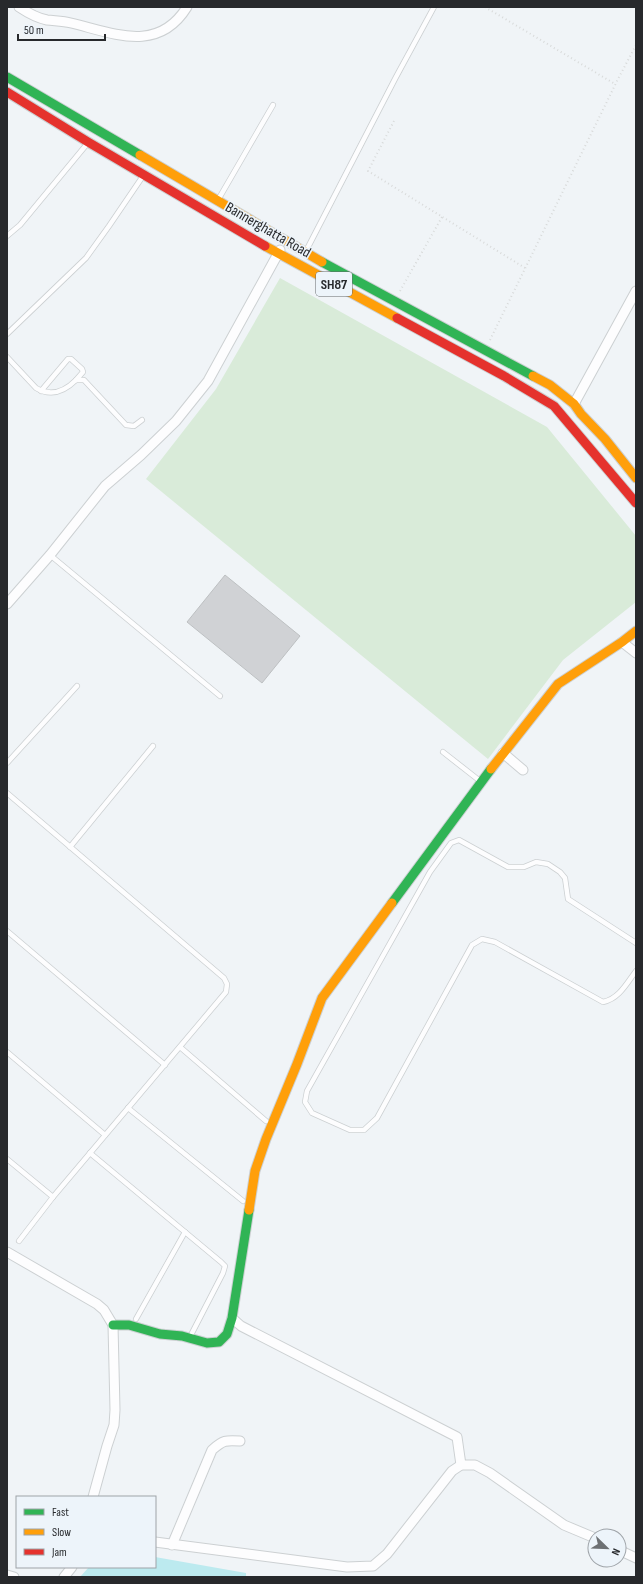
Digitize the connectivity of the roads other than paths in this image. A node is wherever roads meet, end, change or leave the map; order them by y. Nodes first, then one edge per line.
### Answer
1 (19, 7) edge
2 (187, 7) edge
3 (434, 7) edge
4 (7, 77) edge
5 (7, 92) edge
6 (273, 105) dead end
7 (88, 142) junction
8 (143, 175) junction
9 (218, 202) junction
10 (7, 236) edge
11 (285, 241) junction
12 (278, 253) junction
13 (305, 253) junction
14 (636, 291) edge
15 (7, 334) edge
16 (7, 357) edge
17 (76, 380) junction
18 (41, 391) junction
19 (574, 404) junction
20 (142, 420) dead end
21 (636, 478) edge
22 (636, 503) edge
23 (50, 555) junction
24 (7, 604) edge
25 (636, 631) edge
26 (622, 642) junction
27 (636, 653) edge
28 (77, 686) dead end
29 (220, 696) dead end
30 (153, 746) dead end
31 (443, 752) dead end
32 (503, 753) junction
33 (7, 763) edge
34 (522, 770) dead end
35 (482, 782) junction
36 (7, 793) edge
37 (70, 847) junction
38 (7, 931) edge
39 (636, 943) edge
40 (636, 971) edge
41 (180, 1047) junction
42 (7, 1052) edge
43 (165, 1064) junction
44 (128, 1108) junction
45 (266, 1121) dead end
46 (105, 1135) junction
47 (90, 1153) junction
48 (7, 1159) edge
49 (53, 1197) junction
50 (243, 1201) dead end
51 (185, 1232) junction
52 (19, 1241) dead end
53 (7, 1252) edge
54 (232, 1318) junction
55 (136, 1319) dead end
56 (113, 1325) junction
57 (192, 1333) dead end
58 (240, 1441) dead end
59 (461, 1465) junction
60 (93, 1496) edge
61 (587, 1535) edge
62 (156, 1542) edge
63 (172, 1545) junction
64 (71, 1568) edge
65 (7, 1575) edge
66 (14, 1577) edge
67 (64, 1577) edge

1 - 2 street
3 - 13 lane
4 - 9 main road, Bannerghatta Road / SH87
5 - 7 main road, Bannerghatta Road / SH87
6 - 9 lane
7 - 8 main road, Bannerghatta Road / SH87
7 - 10 lane
8 - 12 main road, Bannerghatta Road / SH87
8 - 15 lane
9 - 11 main road, Bannerghatta Road / SH87
11 - 12 street
11 - 13 main road, Bannerghatta Road / SH87
12 - 22 main road, Bannerghatta Road / SH87
12 - 23 street
13 - 19 main road, Bannerghatta Road / SH87
14 - 19 street
16 - 18 lane
17 - 18 lane
17 - 18 lane
17 - 20 lane
19 - 21 main road, Bannerghatta Road / SH87
23 - 24 street
23 - 29 lane
25 - 26 main road
26 - 27 street
26 - 32 main road
28 - 33 lane
30 - 37 lane
31 - 35 lane
32 - 34 street
32 - 35 main road
35 - 54 main road
36 - 37 lane
37 - 41 lane
38 - 43 lane
39 - 40 lane
41 - 43 lane
41 - 45 lane
42 - 46 lane
43 - 44 lane
44 - 46 lane
44 - 50 lane
46 - 47 lane
47 - 49 lane
47 - 51 lane
48 - 49 lane
49 - 52 lane
51 - 55 lane
51 - 57 lane
53 - 56 street
54 - 56 main road
54 - 59 street
56 - 60 street
58 - 63 street
59 - 61 street
59 - 63 street
62 - 63 street
64 - 67 street
65 - 66 street

